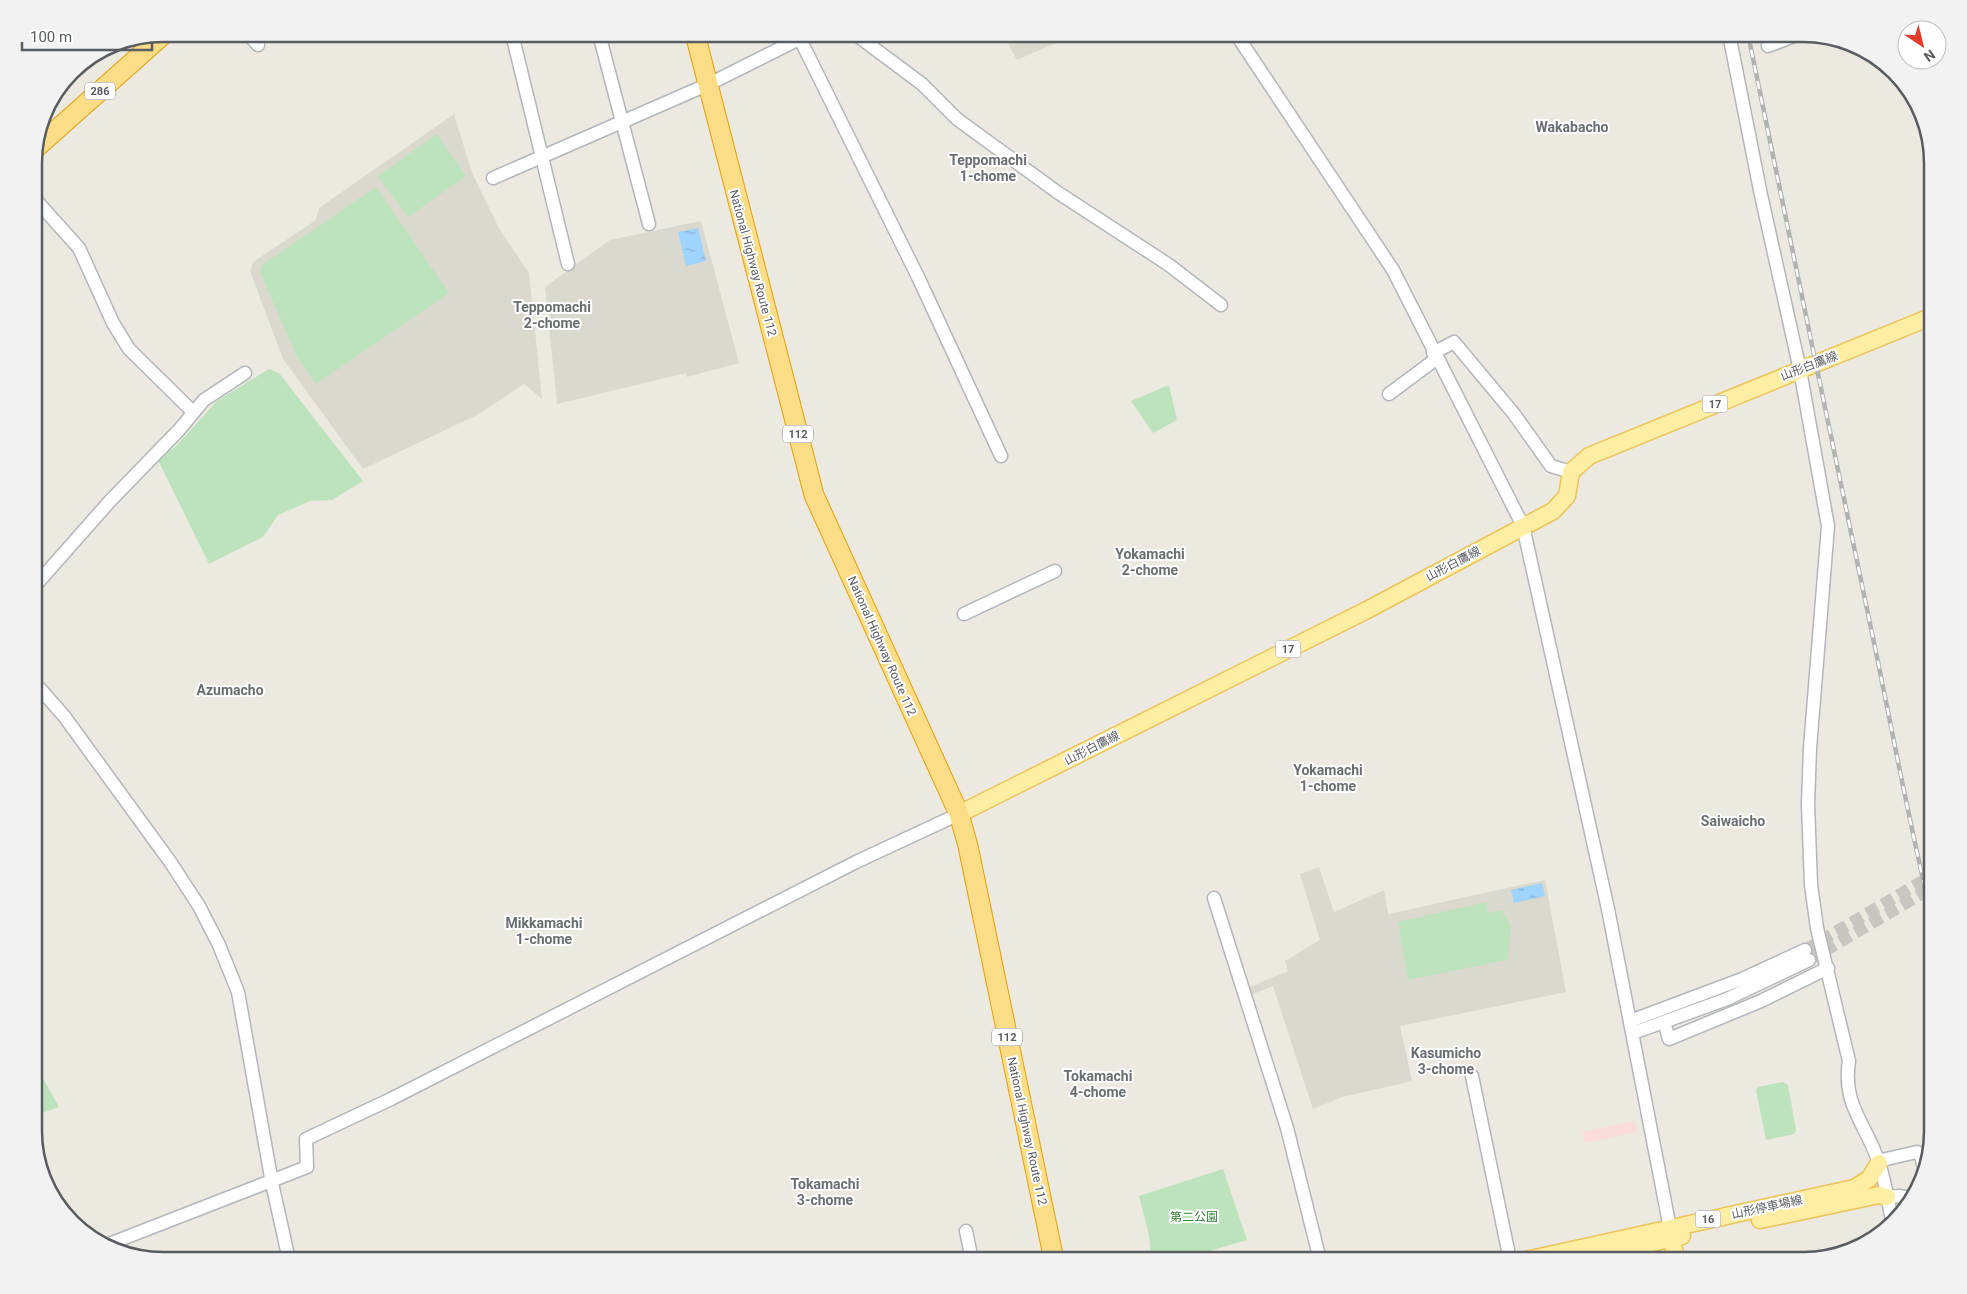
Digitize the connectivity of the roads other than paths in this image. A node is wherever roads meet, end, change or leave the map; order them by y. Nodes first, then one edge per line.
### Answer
1 (514, 43) edge
2 (601, 43) edge
3 (698, 43) edge
4 (790, 43) edge
5 (807, 43) edge
6 (867, 43) edge
7 (1242, 43) edge
8 (1731, 43) edge
9 (1776, 43) edge
10 (153, 44) edge
11 (1768, 46) dead end
12 (133, 47) edge
13 (709, 84) junction
14 (50, 123) edge
15 (621, 123) junction
16 (46, 139) edge
17 (542, 156) junction
18 (493, 178) dead end
19 (43, 208) edge
20 (649, 224) dead end
21 (568, 264) dead end
22 (1221, 305) dead end
23 (1924, 320) edge
24 (1435, 356) junction
25 (1800, 370) junction
26 (245, 373) dead end
27 (1389, 394) dead end
28 (193, 412) junction
29 (1001, 456) dead end
30 (1571, 472) junction
31 (1522, 526) junction
32 (1055, 570) dead end
33 (43, 577) edge
34 (964, 614) dead end
35 (43, 692) edge
36 (959, 814) junction
37 (1214, 898) dead end
38 (1828, 968) junction
39 (1664, 1022) junction
40 (1631, 1027) junction
41 (1472, 1076) dead end
42 (1921, 1156) edge
43 (1876, 1166) junction
44 (272, 1182) junction
45 (1883, 1196) junction
46 (1905, 1197) edge
47 (1890, 1214) edge
48 (1885, 1219) edge
49 (966, 1231) dead end
50 (1671, 1233) junction
51 (116, 1241) edge
52 (287, 1252) edge
53 (970, 1252) edge
54 (1052, 1252) edge
55 (1318, 1252) edge
56 (1508, 1252) edge
57 (1569, 1252) edge
58 (1606, 1252) edge
59 (1675, 1252) edge

1 - 17 street
2 - 15 street
3 - 13 highway, National Highway Route 112 / 112
4 - 13 street
5 - 29 street
6 - 22 street
7 - 24 street
8 - 25 street
9 - 11 street
10 - 16 highway, 286
12 - 14 highway, 286
13 - 15 street
13 - 36 highway, National Highway Route 112 / 112
15 - 17 street
15 - 20 street
17 - 18 street
17 - 21 street
19 - 28 street
23 - 25 main road, 山形白鷹線 / 17
24 - 27 street
24 - 30 street
24 - 31 street
25 - 30 main road, 山形白鷹線 / 17
25 - 38 street
26 - 28 street
28 - 33 street
30 - 31 main road, 山形白鷹線 / 17
31 - 36 main road, 山形白鷹線 / 17
31 - 40 street
32 - 34 street
35 - 44 street
36 - 44 street
36 - 54 highway, National Highway Route 112 / 112
37 - 55 street
38 - 39 street
38 - 43 street
39 - 40 street
39 - 40 street
40 - 50 street
41 - 56 street
42 - 43 street
43 - 45 street
43 - 50 main road, 山形停車場線 / 16
44 - 51 street
44 - 52 street
45 - 46 street
45 - 47 street
45 - 48 street
45 - 50 main road, 山形停車場線 / 16
49 - 53 street
50 - 57 main road, 山形停車場線 / 16
50 - 58 main road, 山形停車場線 / 16
50 - 59 main road

